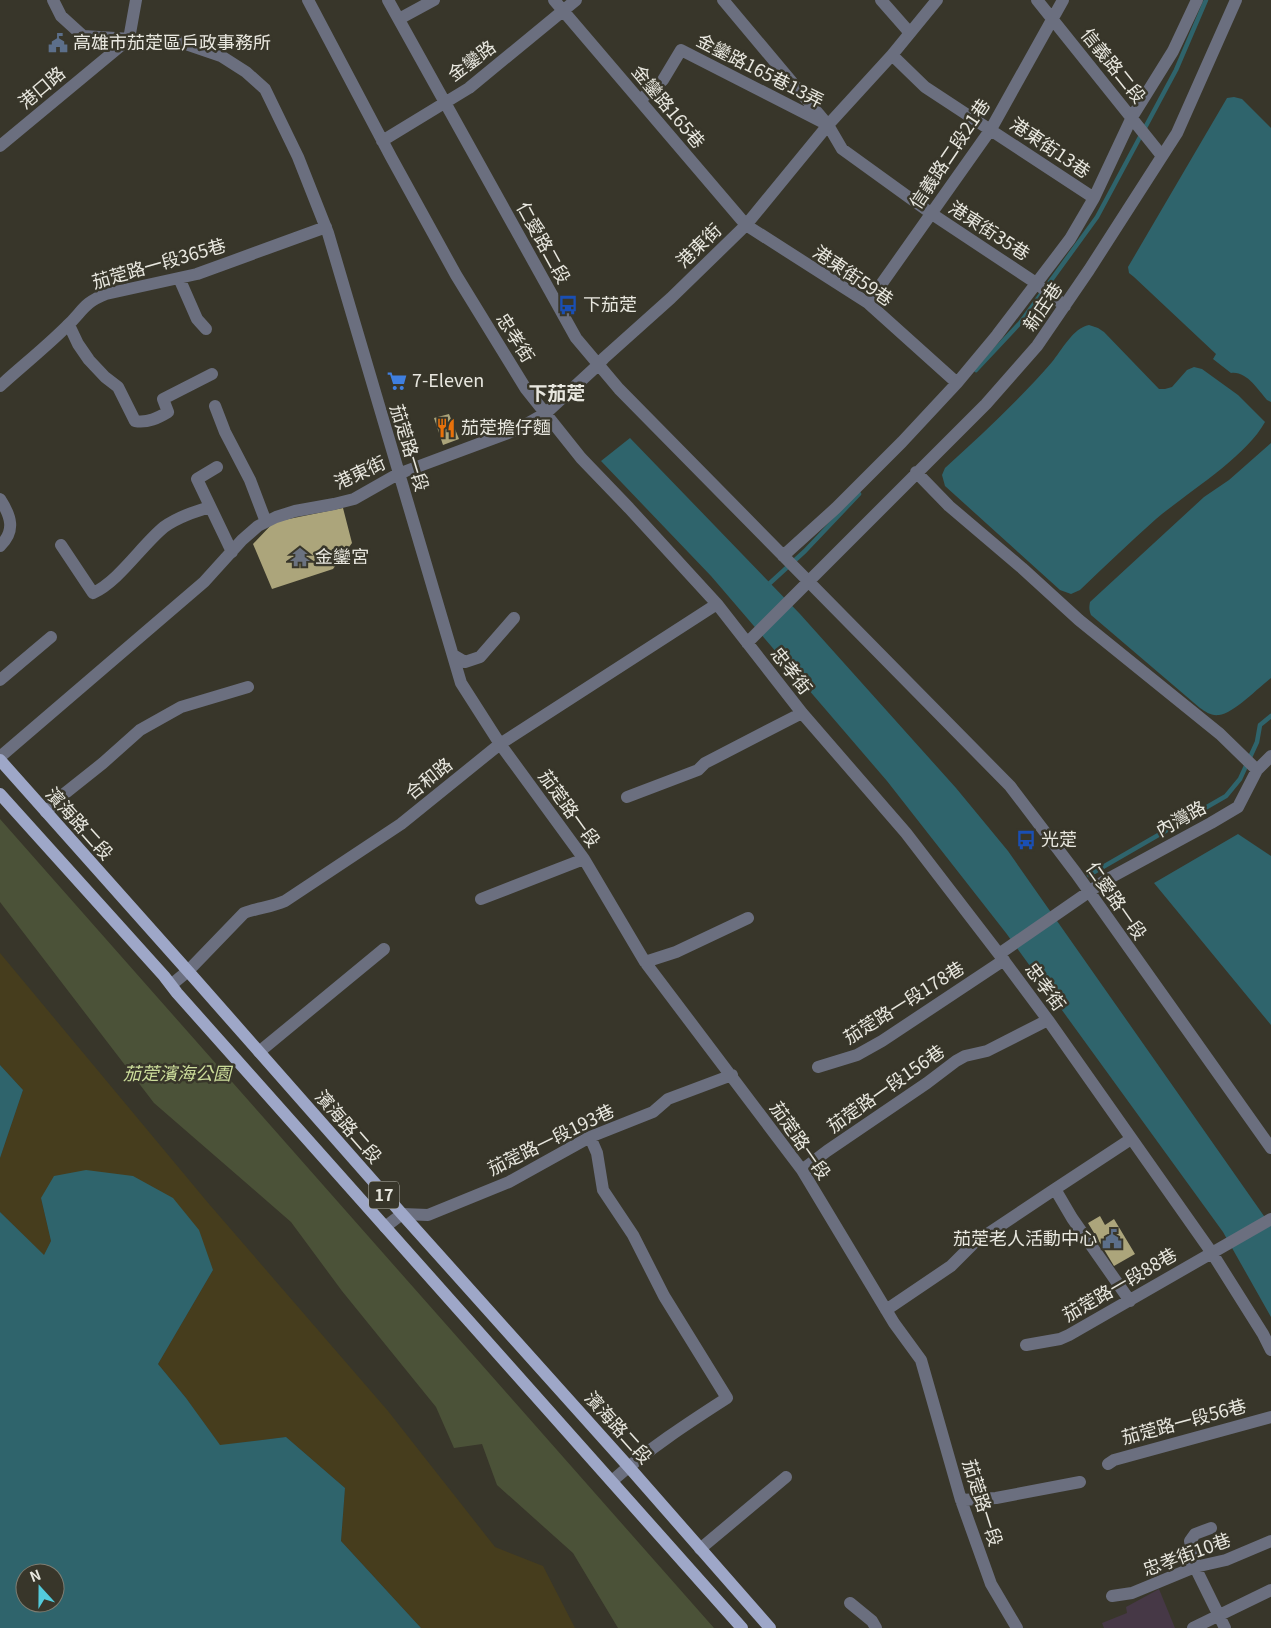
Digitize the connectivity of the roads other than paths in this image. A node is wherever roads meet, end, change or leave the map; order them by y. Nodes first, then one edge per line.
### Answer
1 (53, 0) edge
2 (136, 0) edge
3 (308, 0) edge
4 (388, 0) edge
5 (434, 0) edge
6 (554, 0) edge
7 (576, 0) edge
8 (723, 0) edge
9 (881, 0) edge
10 (937, 0) edge
11 (1037, 0) edge
12 (1063, 0) edge
13 (1197, 0) edge
14 (1236, 0) edge
15 (564, 11) junction
16 (399, 19) junction
17 (1052, 19) junction
18 (910, 33) junction
19 (129, 39) junction
20 (892, 55) junction
21 (640, 100) junction
22 (445, 103) junction
23 (1132, 117) junction
24 (828, 125) junction
25 (991, 129) junction
26 (382, 141) junction
27 (0, 146) edge
28 (1162, 156) junction
29 (1094, 198) junction
30 (932, 214) junction
31 (746, 225) junction
32 (326, 227) junction
33 (179, 278) junction
34 (1036, 283) junction
35 (868, 303) junction
36 (1065, 306) junction
37 (69, 325) junction
38 (206, 329) dead end
39 (598, 365) junction
40 (212, 374) dead end
41 (957, 383) junction
42 (0, 386) edge
43 (215, 406) dead end
44 (546, 413) junction
45 (217, 467) dead end
46 (916, 472) junction
47 (398, 474) junction
48 (0, 499) edge
49 (210, 507) junction
50 (266, 522) junction
51 (61, 545) dead end
52 (0, 546) edge
53 (232, 552) junction
54 (785, 558) junction
55 (809, 582) junction
56 (717, 604) junction
57 (514, 618) dead end
58 (51, 637) dead end
59 (747, 643) junction
60 (454, 655) junction
61 (0, 680) edge
62 (248, 687) dead end
63 (802, 713) junction
64 (500, 744) junction
65 (1271, 756) edge
66 (0, 759) edge
67 (1257, 770) junction
68 (0, 794) edge
69 (627, 797) dead end
70 (46, 812) junction
71 (584, 859) junction
72 (1088, 892) junction
73 (481, 899) dead end
74 (1055, 914) joint
75 (748, 918) dead end
76 (384, 949) dead end
77 (1004, 954) junction
78 (644, 962) junction
79 (188, 971) junction
80 (171, 985) junction
81 (1048, 1020) junction
82 (259, 1052) junction
83 (818, 1067) dead end
84 (732, 1076) junction
85 (590, 1137) junction
86 (1131, 1139) junction
87 (1271, 1148) edge
88 (802, 1170) junction
89 (1055, 1190) junction
90 (402, 1214) junction
91 (1270, 1220) edge
92 (385, 1227) junction
93 (1212, 1252) junction
94 (1130, 1300) junction
95 (886, 1310) junction
96 (1026, 1346) dead end
97 (1271, 1350) edge
98 (1271, 1417) edge
99 (1108, 1464) dead end
100 (628, 1466) junction
101 (786, 1477) dead end
102 (612, 1481) junction
103 (1080, 1482) dead end
104 (961, 1500) junction
105 (1211, 1528) dead end
106 (1271, 1541) edge
107 (700, 1549) junction
108 (1196, 1567) junction
109 (1271, 1590) edge
110 (1112, 1596) dead end
111 (850, 1603) dead end
112 (1220, 1616) junction
113 (742, 1628) edge
114 (770, 1628) edge
115 (876, 1628) edge
116 (1017, 1628) edge
117 (1193, 1628) edge
118 (1225, 1628) edge

1 - 19 street, 茄萣路一段
2 - 19 street
3 - 26 street, 忠孝街
4 - 16 street, 仁愛路二段
5 - 16 street
6 - 15 street, 金鑾路165巷
7 - 15 street, 金鑾路
8 - 24 street, 港東街35巷
9 - 18 street
10 - 18 street, 港東街
11 - 17 street, 信義路二段
12 - 17 street, 信義路二段21巷
13 - 23 street
14 - 28 street, 新庄巷
15 - 21 street, 金鑾路165巷
15 - 22 street, 金鑾路
16 - 22 street, 仁愛路二段
17 - 23 street, 信義路二段
17 - 25 street, 信義路二段21巷
18 - 20 street, 港東街
19 - 27 street, 港口路
19 - 32 street, 茄萣路一段
20 - 24 street, 港東街
20 - 25 street, 港東街13巷
21 - 24 street, 金鑾路165巷13弄
21 - 31 street, 金鑾路165巷
22 - 26 street, 金鑾路
22 - 39 street, 仁愛路二段
23 - 28 street, 信義路二段
23 - 29 street
24 - 30 street, 港東街35巷
24 - 31 street, 港東街
25 - 29 street, 港東街13巷
25 - 30 street, 信義路二段21巷
26 - 44 street, 忠孝街
28 - 36 street, 新庄巷
29 - 34 street
30 - 34 street, 港東街35巷
30 - 35 street, 信義路二段21巷
31 - 35 street, 港東街59巷
31 - 39 street, 港東街
32 - 33 street, 茄萣路一段365巷
32 - 47 street, 茄萣路一段
33 - 37 street, 茄萣路一段365巷
33 - 38 street
34 - 36 street, 港東街35巷
34 - 41 street
35 - 41 street, 港東街59巷
36 - 46 street, 新庄巷
37 - 40 street
37 - 42 street, 茄萣路一段365巷
39 - 44 street, 港東街
39 - 54 street, 仁愛路二段
41 - 54 street
43 - 50 street
44 - 47 street, 港東街
44 - 56 street, 忠孝街
45 - 49 street
46 - 55 street, 新庄巷
46 - 67 street
47 - 50 street, 港東街
47 - 60 street, 茄萣路一段
48 - 52 street
49 - 51 street
49 - 53 street
50 - 53 street, 港東街
53 - 66 street, 港東街
54 - 55 street, 仁愛路二段
55 - 59 street, 新庄巷
55 - 72 street, 仁愛路一段
56 - 59 street, 忠孝街
56 - 64 street, 合和路
57 - 60 street
58 - 61 street
59 - 63 street, 忠孝街
60 - 64 street, 茄萣路一段
62 - 70 street
63 - 69 street
63 - 77 street, 忠孝街
64 - 71 street, 茄萣路一段
64 - 79 street, 合和路
65 - 67 street, 內灣路
66 - 70 main road, 濱海路二段 / 17
67 - 72 street, 內灣路
68 - 80 main road, 17
70 - 79 main road, 濱海路二段 / 17
71 - 73 street
71 - 78 street, 茄萣路一段
72 - 74 street, 內灣路
72 - 87 street, 仁愛路一段
74 - 77 street, 茄萣路一段178巷
75 - 78 street
76 - 82 street
77 - 81 street, 忠孝街
77 - 83 street, 茄萣路一段178巷
78 - 84 street, 茄萣路一段
79 - 80 street, 合和路
79 - 82 main road, 濱海路二段 / 17
80 - 92 main road, 17
81 - 86 street, 忠孝街
81 - 88 street, 茄萣路一段156巷
82 - 90 main road, 濱海路二段 / 17
84 - 85 street, 茄萣路一段193巷
84 - 88 street, 茄萣路一段
85 - 90 street, 茄萣路一段193巷
85 - 100 street
86 - 89 street
86 - 93 street, 忠孝街
88 - 95 street, 茄萣路一段
89 - 94 street
89 - 95 street
90 - 92 street
90 - 100 main road, 濱海路二段 / 17
91 - 93 street, 茄萣路一段88巷
92 - 102 main road, 17
93 - 94 street, 茄萣路一段88巷
93 - 97 street, 忠孝街
94 - 96 street, 茄萣路一段88巷
95 - 104 street, 茄萣路一段
98 - 99 street, 茄萣路一段56巷
100 - 102 street
100 - 107 main road, 濱海路二段 / 17
101 - 107 street
102 - 113 main road, 17
103 - 104 street
104 - 116 street, 茄萣路一段
105 - 108 street
106 - 108 street, 忠孝街10巷
107 - 114 main road, 濱海路二段 / 17
108 - 110 street, 忠孝街10巷
108 - 112 street
109 - 112 street
111 - 115 street
112 - 117 street
112 - 118 street

